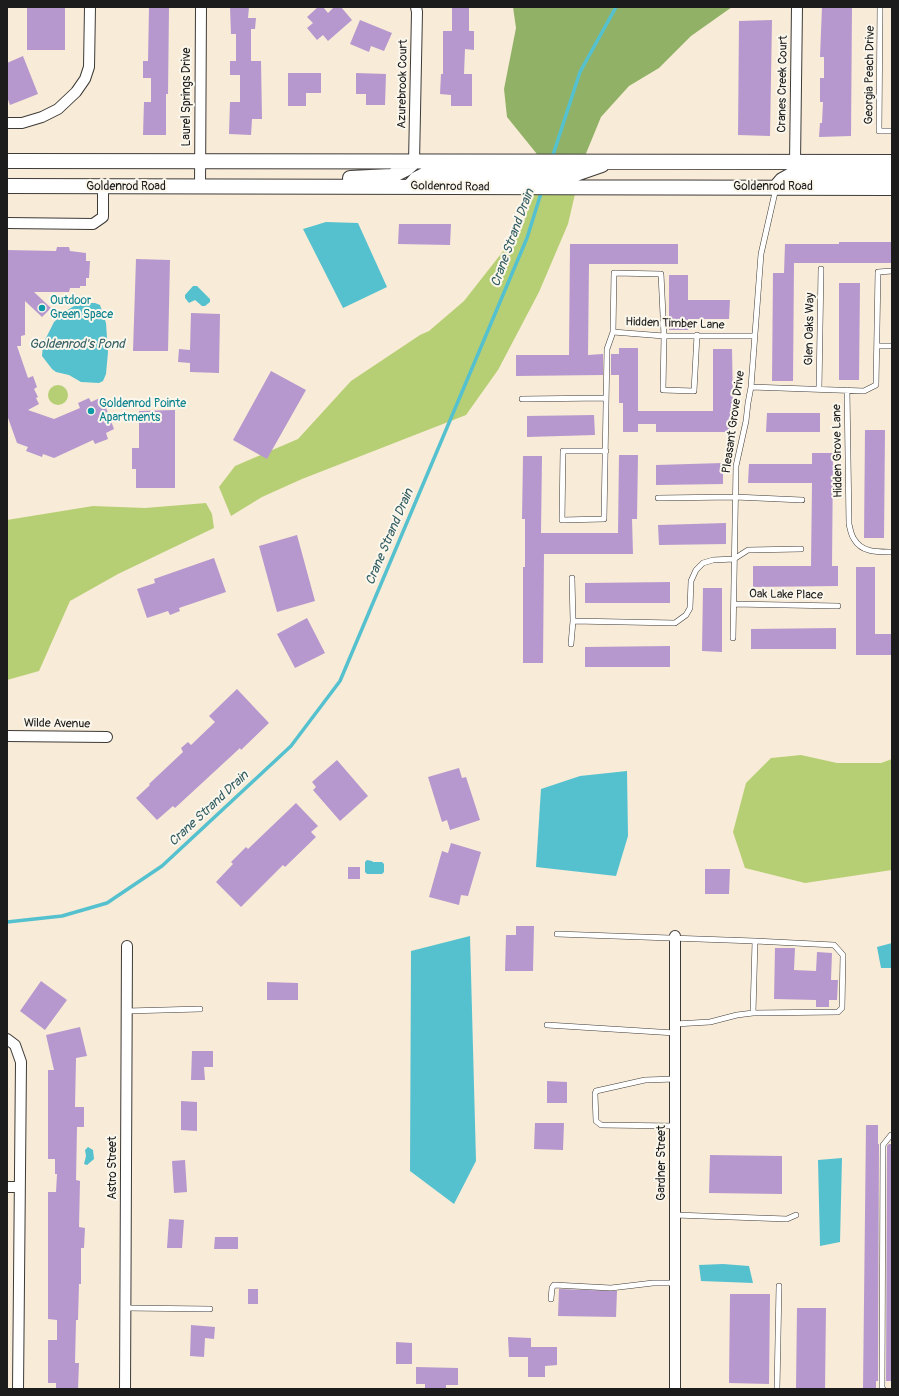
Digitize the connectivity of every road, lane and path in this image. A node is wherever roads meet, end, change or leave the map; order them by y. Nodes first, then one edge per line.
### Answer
1 (90, 7) edge
2 (201, 7) edge
3 (416, 7) edge
4 (797, 7) edge
5 (880, 7) edge
6 (7, 123) edge
7 (892, 131) edge
8 (7, 161) edge
9 (200, 162) junction
10 (414, 162) junction
11 (795, 162) junction
12 (892, 162) edge
13 (568, 174) junction
14 (506, 175) junction
15 (892, 175) edge
16 (7, 186) edge
17 (103, 187) junction
18 (200, 187) junction
19 (244, 187) junction
20 (776, 187) junction
21 (892, 188) edge
22 (7, 223) edge
23 (821, 269) dead end
24 (892, 271) edge
25 (613, 332) junction
26 (697, 335) junction
27 (664, 336) junction
28 (755, 336) junction
29 (877, 346) junction
30 (892, 346) edge
31 (751, 387) junction
32 (819, 389) junction
33 (847, 390) junction
34 (606, 398) junction
35 (522, 399) dead end
36 (606, 451) junction
37 (736, 497) junction
38 (658, 498) dead end
39 (802, 500) dead end
40 (801, 549) dead end
41 (892, 552) edge
42 (734, 559) junction
43 (572, 578) dead end
44 (734, 604) junction
45 (838, 606) dead end
46 (573, 621) junction
47 (733, 638) dead end
48 (571, 644) dead end
49 (7, 736) edge
50 (107, 737) dead end
51 (558, 934) dead end
52 (675, 937) junction
53 (755, 941) junction
54 (127, 946) dead end
55 (200, 1009) dead end
56 (127, 1011) junction
57 (754, 1013) junction
58 (547, 1025) dead end
59 (675, 1028) junction
60 (7, 1039) edge
61 (675, 1079) junction
62 (675, 1126) junction
63 (892, 1135) edge
64 (7, 1187) edge
65 (19, 1187) junction
66 (796, 1215) dead end
67 (675, 1216) junction
68 (675, 1283) junction
69 (779, 1286) dead end
70 (552, 1299) dead end
71 (126, 1308) junction
72 (210, 1309) dead end
73 (18, 1389) edge
74 (126, 1389) edge
75 (675, 1389) edge
76 (777, 1389) edge
77 (883, 1389) edge

1 - 6 street
2 - 9 street, Laurel Springs Drive
3 - 10 street, Azurebrook Court
4 - 11 street, Cranes Creek Court
5 - 7 lane, Georgia Peach Drive
8 - 9 main road, Goldenrod Road
9 - 10 main road, Goldenrod Road
9 - 18 street, Laurel Springs Drive
10 - 14 main road, Goldenrod Road
10 - 19 main road
11 - 12 main road, Goldenrod Road
11 - 13 main road, Goldenrod Road
13 - 14 main road, Goldenrod Road
13 - 14 main road, Goldenrod Road
13 - 20 main road, Goldenrod Road
14 - 19 main road, Goldenrod Road
15 - 20 main road
16 - 17 main road, Goldenrod Road
17 - 18 main road, Goldenrod Road
17 - 22 street
18 - 19 main road, Goldenrod Road
20 - 21 main road, Goldenrod Road
20 - 28 lane, Pleasant Grove Drive
23 - 32 lane, Glen Oaks Way
24 - 29 lane
25 - 27 lane, Hidden Timber Lane
25 - 27 lane
25 - 34 lane, Hidden Timber Lane
26 - 27 lane, Hidden Timber Lane
26 - 27 lane
26 - 28 lane, Hidden Timber Lane
28 - 31 lane, Pleasant Grove Drive
29 - 30 lane
29 - 33 lane
31 - 32 lane, Hidden Grove Lane
31 - 37 lane, Pleasant Grove Drive
32 - 33 lane, Hidden Grove Lane
33 - 41 lane, Hidden Grove Lane
34 - 35 lane
34 - 36 lane, Hidden Timber Lane
36 - 36 lane, Hidden Timber Lane
37 - 38 lane
37 - 39 lane
37 - 42 lane, Pleasant Grove Drive
40 - 42 lane
42 - 44 lane, Pleasant Grove Drive
42 - 46 lane
43 - 46 lane
44 - 45 lane, Oak Lake Place
44 - 47 lane, Pleasant Grove Drive
46 - 48 lane
49 - 50 street, Wilde Avenue
51 - 52 lane
52 - 53 lane
52 - 59 street, Gardner Street
53 - 57 lane
53 - 57 lane
54 - 56 street, Astro Street
55 - 56 lane
56 - 71 street, Astro Street
57 - 59 lane
58 - 59 lane
59 - 61 street, Gardner Street
60 - 65 street
61 - 62 street, Gardner Street
61 - 62 lane
62 - 67 street, Gardner Street
63 - 77 lane
64 - 65 street
65 - 73 street
66 - 67 lane
67 - 68 street, Gardner Street
68 - 70 lane
68 - 75 street, Gardner Street
69 - 76 lane
71 - 72 lane
71 - 74 street, Astro Street

